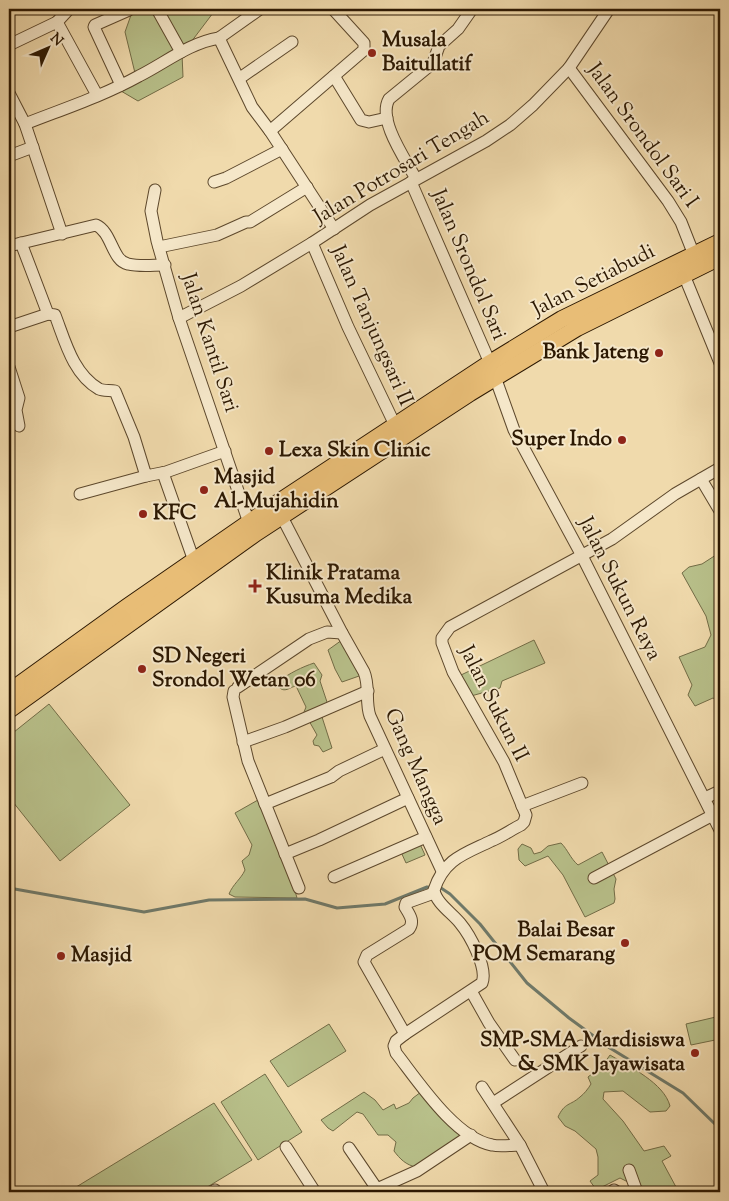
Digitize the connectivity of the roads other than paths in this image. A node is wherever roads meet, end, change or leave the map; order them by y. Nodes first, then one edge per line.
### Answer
1 (69, 9) edge
2 (157, 9) edge
3 (260, 9) edge
4 (333, 9) edge
5 (472, 9) edge
6 (609, 9) edge
7 (129, 10) edge
8 (57, 22) junction
9 (215, 39) junction
10 (292, 42) dead end
11 (9, 43) edge
12 (181, 52) junction
13 (569, 68) junction
14 (334, 76) junction
15 (240, 78) junction
16 (121, 85) junction
17 (9, 93) edge
18 (97, 95) junction
19 (387, 118) junction
20 (25, 124) junction
21 (270, 131) junction
22 (34, 147) junction
23 (282, 149) junction
24 (9, 156) edge
25 (414, 180) junction
26 (214, 182) dead end
27 (307, 187) junction
28 (155, 190) dead end
29 (334, 228) junction
30 (62, 234) junction
31 (720, 242) edge
32 (20, 243) junction
33 (312, 243) junction
34 (9, 246) edge
35 (159, 247) junction
36 (694, 255) junction
37 (720, 257) edge
38 (165, 265) junction
39 (684, 275) junction
40 (48, 314) junction
41 (179, 318) junction
42 (9, 327) edge
43 (720, 363) edge
44 (9, 367) edge
45 (492, 370) junction
46 (396, 425) junction
47 (19, 426) dead end
48 (225, 451) junction
49 (720, 468) edge
50 (163, 473) junction
51 (146, 476) junction
52 (702, 479) junction
53 (80, 494) dead end
54 (720, 511) edge
55 (282, 516) junction
56 (253, 528) junction
57 (581, 554) junction
58 (194, 561) junction
59 (164, 590) junction
60 (342, 633) junction
61 (368, 691) junction
62 (9, 692) edge
63 (9, 710) edge
64 (243, 742) junction
65 (385, 749) junction
66 (582, 783) dead end
67 (720, 791) edge
68 (408, 798) junction
69 (705, 798) junction
70 (265, 804) junction
71 (522, 806) junction
72 (713, 815) junction
73 (720, 830) edge
74 (426, 837) junction
75 (285, 854) junction
76 (334, 877) dead end
77 (594, 878) dead end
78 (437, 884) junction
79 (299, 888) dead end
80 (471, 991) junction
81 (404, 1034) junction
82 (581, 1046) dead end
83 (515, 1060) dead end
84 (482, 1087) dead end
85 (493, 1103) junction
86 (471, 1135) junction
87 (520, 1145) junction
88 (286, 1146) dead end
89 (348, 1148) dead end
90 (629, 1170) dead end
91 (378, 1191) edge
92 (315, 1192) edge
93 (544, 1192) edge
94 (611, 1192) edge
95 (616, 1192) edge
96 (637, 1192) edge

1 - 8 street
2 - 12 street
3 - 9 street
4 - 14 street
5 - 19 street
6 - 13 street, Jalan Potrosari Tengah
7 - 16 street
8 - 11 street
8 - 18 street
9 - 12 street
9 - 15 street
10 - 15 street
12 - 16 street
13 - 25 street, Jalan Potrosari Tengah
13 - 36 street, Jalan Srondol Sari I
14 - 19 street
14 - 21 street
15 - 21 street
16 - 18 street
17 - 20 street
18 - 20 street
19 - 25 street, Jalan Srondol Sari
20 - 22 street
21 - 23 street
22 - 24 street
22 - 30 street
23 - 26 street
23 - 27 street
25 - 29 street, Jalan Potrosari Tengah
25 - 45 street, Jalan Srondol Sari
27 - 29 street
27 - 35 street
28 - 35 street
29 - 33 street, Jalan Potrosari Tengah
30 - 32 street, Jalan Kantil Sari
30 - 38 street, Jalan Kantil Sari
31 - 36 highway, Jalan Setiabudi
32 - 34 street, Jalan Kantil Sari
32 - 40 street
33 - 41 street, Jalan Potrosari Tengah
33 - 46 street, Jalan Tanjungsari II
35 - 38 street
36 - 45 highway, Jalan Setiabudi
37 - 39 highway, Jalan Setiabudi
38 - 41 street, Jalan Kantil Sari
39 - 43 street
39 - 45 highway, Jalan Setiabudi
40 - 42 street
40 - 51 street
41 - 48 street, Jalan Kantil Sari
44 - 47 street
45 - 46 highway
45 - 55 highway
45 - 57 street, Jalan Sukun Raya
46 - 56 highway
48 - 50 street
48 - 56 street, Jalan Kantil Sari
49 - 52 street
50 - 51 street
50 - 58 street
51 - 53 street
52 - 54 street
52 - 57 street
55 - 56 highway
55 - 60 street, Gang Mangga
56 - 58 highway
56 - 59 highway
57 - 69 street, Jalan Sukun Raya
57 - 71 street, Jalan Sukun II
58 - 59 highway
59 - 62 highway
59 - 63 highway
60 - 61 street, Gang Mangga
60 - 64 street
61 - 64 street
61 - 65 street, Gang Mangga
64 - 70 street
65 - 68 street, Gang Mangga
65 - 70 street
66 - 71 street
67 - 69 street
68 - 74 street, Gang Mangga
68 - 75 street
69 - 72 street, Jalan Sukun Raya
70 - 75 street
71 - 78 street
72 - 73 street, Jalan Sukun Raya
72 - 77 street
74 - 76 street
74 - 78 street, Gang Mangga
75 - 79 street
78 - 80 street, Gang Mangga
78 - 81 street
80 - 81 street
80 - 83 street
81 - 86 street
82 - 85 street
84 - 85 street
85 - 87 street
86 - 87 street
86 - 91 street
87 - 93 street
88 - 92 street
89 - 91 street
90 - 96 street
94 - 95 street

